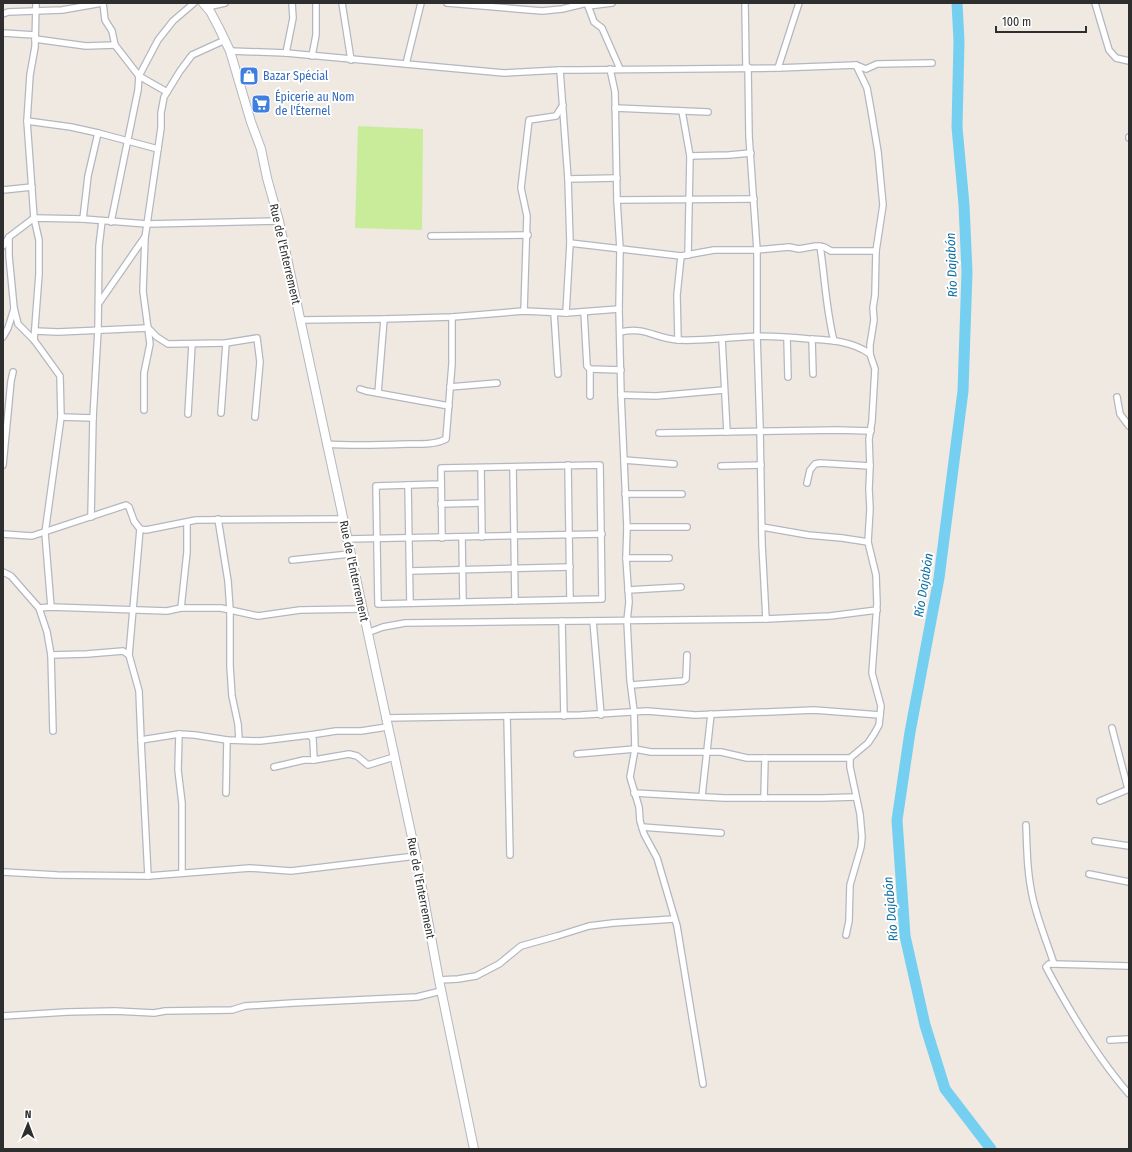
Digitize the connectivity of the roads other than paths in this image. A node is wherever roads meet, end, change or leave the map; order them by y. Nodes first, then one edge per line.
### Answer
1 (36, 3) edge
2 (103, 3) edge
3 (194, 3) edge
4 (225, 3) edge
5 (292, 3) edge
6 (316, 3) edge
7 (342, 3) edge
8 (421, 3) edge
9 (447, 3) edge
10 (612, 3) edge
11 (744, 3) edge
12 (799, 3) edge
13 (1095, 3) edge
14 (587, 4) edge
15 (205, 5) edge
16 (36, 12) junction
17 (3, 14) edge
18 (3, 33) edge
19 (35, 37) junction
20 (225, 40) junction
21 (115, 45) junction
22 (230, 51) junction
23 (286, 54) junction
24 (312, 56) junction
25 (351, 60) junction
26 (1129, 61) edge
27 (932, 63) dead end
28 (406, 64) junction
29 (856, 65) junction
30 (747, 67) junction
31 (778, 68) junction
32 (610, 69) junction
33 (620, 69) junction
34 (560, 70) junction
35 (139, 76) junction
36 (166, 92) junction
37 (562, 105) junction
38 (615, 108) junction
39 (682, 111) junction
40 (708, 112) dead end
41 (27, 121) junction
42 (98, 133) junction
43 (126, 142) junction
44 (158, 149) junction
45 (751, 153) junction
46 (690, 156) junction
47 (617, 178) junction
48 (568, 179) junction
49 (32, 187) junction
50 (3, 190) edge
51 (689, 199) junction
52 (754, 199) junction
53 (617, 200) junction
54 (34, 218) junction
55 (83, 219) junction
56 (102, 221) junction
57 (279, 221) junction
58 (111, 222) junction
59 (147, 224) junction
60 (528, 235) junction
61 (431, 236) dead end
62 (9, 237) junction
63 (145, 238) junction
64 (570, 243) junction
65 (3, 246) edge
66 (820, 246) junction
67 (620, 249) junction
68 (757, 250) junction
69 (876, 251) junction
70 (688, 255) junction
71 (681, 256) junction
72 (98, 304) junction
73 (14, 308) junction
74 (619, 310) junction
75 (524, 311) junction
76 (584, 312) junction
77 (554, 313) junction
78 (566, 313) junction
79 (452, 317) junction
80 (384, 319) junction
81 (300, 320) junction
82 (148, 328) junction
83 (98, 330) junction
84 (35, 332) junction
85 (620, 332) junction
86 (756, 336) junction
87 (3, 337) edge
88 (787, 338) junction
89 (722, 339) junction
90 (812, 339) junction
91 (34, 340) junction
92 (678, 340) junction
93 (834, 341) junction
94 (226, 343) junction
95 (192, 344) junction
96 (870, 354) junction
97 (590, 369) junction
98 (621, 370) junction
99 (13, 372) dead end
100 (558, 374) dead end
101 (813, 374) dead end
102 (788, 377) dead end
103 (498, 384) dead end
104 (450, 386) junction
105 (360, 389) dead end
106 (724, 390) junction
107 (378, 393) junction
108 (621, 395) junction
109 (590, 396) dead end
110 (1116, 397) dead end
111 (449, 406) junction
112 (144, 410) dead end
113 (221, 413) dead end
114 (188, 414) dead end
115 (60, 417) junction
116 (254, 417) dead end
117 (93, 418) junction
118 (1129, 426) edge
119 (5, 431) edge
120 (760, 431) junction
121 (871, 431) junction
122 (727, 432) junction
123 (659, 434) dead end
124 (326, 444) junction
125 (624, 460) junction
126 (3, 464) edge
127 (674, 464) dead end
128 (761, 465) junction
129 (568, 466) junction
130 (721, 466) dead end
131 (870, 466) junction
132 (513, 467) junction
133 (481, 468) junction
134 (807, 483) dead end
135 (441, 484) junction
136 (408, 485) junction
137 (625, 494) junction
138 (682, 494) dead end
139 (482, 503) junction
140 (441, 504) junction
141 (91, 517) junction
142 (218, 519) junction
143 (342, 519) junction
144 (188, 522) junction
145 (762, 526) junction
146 (627, 527) junction
147 (687, 527) dead end
148 (140, 529) junction
149 (45, 533) junction
150 (3, 534) edge
151 (602, 534) junction
152 (570, 535) junction
153 (515, 536) junction
154 (462, 537) junction
155 (482, 537) junction
156 (410, 538) junction
157 (442, 538) junction
158 (346, 539) junction
159 (378, 539) junction
160 (868, 542) junction
161 (350, 554) junction
162 (626, 558) junction
163 (669, 558) dead end
164 (292, 560) dead end
165 (570, 567) junction
166 (516, 569) junction
167 (463, 570) junction
168 (410, 571) junction
169 (3, 572) edge
170 (681, 587) dead end
171 (628, 590) junction
172 (570, 600) junction
173 (515, 601) junction
174 (463, 602) junction
175 (410, 603) junction
176 (51, 607) junction
177 (39, 608) junction
178 (181, 608) junction
179 (362, 609) junction
180 (133, 610) junction
181 (230, 610) junction
182 (877, 610) junction
183 (766, 619) junction
184 (562, 621) junction
185 (593, 621) junction
186 (627, 621) junction
187 (367, 633) junction
188 (51, 655) junction
189 (129, 655) junction
190 (687, 655) dead end
191 (631, 685) junction
192 (634, 711) junction
193 (711, 714) junction
194 (600, 715) junction
195 (880, 715) junction
196 (507, 716) junction
197 (564, 716) junction
198 (385, 718) junction
199 (387, 727) junction
200 (1112, 728) dead end
201 (53, 731) dead end
202 (179, 734) junction
203 (310, 735) junction
204 (140, 740) junction
205 (227, 740) junction
206 (239, 740) junction
207 (635, 749) junction
208 (707, 752) junction
209 (577, 754) dead end
210 (394, 757) junction
211 (765, 758) junction
212 (850, 758) junction
213 (314, 760) junction
214 (274, 767) dead end
215 (1129, 789) edge
216 (226, 793) dead end
217 (634, 793) junction
218 (702, 796) junction
219 (856, 796) junction
220 (764, 798) junction
221 (1100, 801) dead end
222 (1026, 825) dead end
223 (642, 828) junction
224 (721, 833) dead end
225 (1095, 841) dead end
226 (1129, 846) edge
227 (510, 855) dead end
228 (416, 856) junction
229 (3, 872) edge
230 (182, 873) junction
231 (1089, 874) dead end
232 (148, 876) junction
233 (1129, 882) edge
234 (674, 919) junction
235 (846, 935) dead end
236 (1054, 964) junction
237 (1129, 966) edge
238 (439, 980) junction
239 (441, 992) junction
240 (3, 1016) edge
241 (1129, 1039) edge
242 (1110, 1040) dead end
243 (703, 1084) dead end
244 (1129, 1094) edge
245 (474, 1149) edge

1 - 16 street
2 - 16 street
2 - 21 street
3 - 35 street
4 - 15 street
5 - 23 street
6 - 24 street
7 - 25 street
8 - 28 street
9 - 14 street
10 - 14 street
11 - 30 street
12 - 31 street
13 - 26 street
14 - 33 street
15 - 20 street, Rue de l'Enterrement
16 - 17 street
16 - 19 street
18 - 19 street
19 - 21 street
19 - 41 street
20 - 22 street, Rue de l'Enterrement
20 - 36 street
21 - 35 street
22 - 23 street
22 - 57 street, Rue de l'Enterrement
23 - 24 street
24 - 25 street
25 - 28 street
27 - 29 street
28 - 34 street
29 - 31 street
29 - 69 street
30 - 31 street
30 - 33 street
30 - 45 street
32 - 33 street
32 - 34 street
32 - 38 street
34 - 37 street
35 - 36 street
35 - 43 street
36 - 44 street
37 - 48 street
37 - 60 street
38 - 39 street
38 - 47 street
39 - 40 street
39 - 46 street
41 - 42 street
41 - 49 street
42 - 43 street
42 - 55 street
43 - 44 street
43 - 58 street
44 - 59 street
45 - 46 street
45 - 52 street
46 - 51 street
47 - 48 street
47 - 53 street
48 - 64 street
49 - 50 street
49 - 54 street
51 - 52 street
51 - 53 street
51 - 70 street
52 - 68 street
53 - 67 street
54 - 55 street
54 - 62 street
54 - 84 street
55 - 56 street
56 - 58 street
56 - 72 street
57 - 59 street
57 - 81 street, Rue de l'Enterrement
58 - 59 street
59 - 63 street
60 - 61 street
60 - 75 street
62 - 65 street
62 - 73 street
63 - 72 street
63 - 82 street
64 - 67 street
64 - 78 street
66 - 68 street
66 - 69 street
66 - 93 street
67 - 71 street
67 - 74 street
68 - 70 street
68 - 86 street
69 - 96 street
70 - 71 street
71 - 92 street
72 - 83 street
73 - 87 street
73 - 91 street
74 - 76 street
74 - 85 street
75 - 77 street
75 - 79 street
76 - 78 street
76 - 97 street
77 - 78 street
77 - 100 street
79 - 80 street
79 - 104 street
80 - 81 street
80 - 107 street
81 - 124 street, Rue de l'Enterrement
82 - 83 street
82 - 95 street
82 - 112 street
83 - 84 street
83 - 117 street
84 - 91 street
85 - 92 street
85 - 98 street
86 - 88 street
86 - 89 street
86 - 120 street
88 - 90 street
88 - 102 street
89 - 92 street
89 - 106 street
90 - 93 street
90 - 101 street
91 - 115 street
93 - 96 street
94 - 95 street
94 - 113 street
94 - 116 street
95 - 114 street
96 - 121 street
97 - 98 street
97 - 109 street
98 - 108 street
99 - 119 street
103 - 104 street
104 - 111 street
105 - 107 street
106 - 108 street
106 - 122 street
107 - 111 street
108 - 125 street
110 - 118 street
111 - 124 street
115 - 117 street
115 - 149 street
117 - 141 street
119 - 126 street
120 - 121 street
120 - 122 street
120 - 128 street
121 - 131 street
122 - 123 street
124 - 143 street, Rue de l'Enterrement
125 - 127 street
125 - 137 street
128 - 130 street
128 - 145 street
129 - 132 street
129 - 151 street
129 - 152 street
131 - 134 street
131 - 160 street
132 - 133 street
132 - 153 street
133 - 135 street
133 - 139 street
135 - 136 street
135 - 140 street
136 - 156 street
136 - 159 street
137 - 138 street
137 - 146 street
139 - 140 street
139 - 155 street
140 - 157 street
141 - 148 street
141 - 149 street
142 - 143 street
142 - 144 street
142 - 181 street
143 - 158 street, Rue de l'Enterrement
144 - 148 street
144 - 178 street
145 - 160 street
145 - 183 street
146 - 147 street
146 - 162 street
148 - 180 street
149 - 150 street
149 - 176 street
151 - 152 street
151 - 172 street
152 - 153 street
152 - 165 street
153 - 155 street
153 - 166 street
154 - 155 street
154 - 157 street
154 - 167 street
156 - 157 street
156 - 159 street
156 - 168 street
158 - 159 street
158 - 161 street, Rue de l'Enterrement
159 - 175 street
160 - 182 street
161 - 164 street
161 - 179 street, Rue de l'Enterrement
162 - 163 street
162 - 171 street
165 - 166 street
165 - 172 street
166 - 167 street
166 - 173 street
167 - 168 street
167 - 174 street
168 - 175 street
169 - 177 street
170 - 171 street
171 - 186 street
172 - 173 street
173 - 174 street
174 - 175 street
176 - 177 street
176 - 180 street
177 - 188 street
178 - 180 street
178 - 181 street
179 - 181 street
179 - 187 street, Rue de l'Enterrement
180 - 189 street
181 - 206 street
182 - 183 street
182 - 195 street
183 - 186 street
184 - 185 street
184 - 187 street
184 - 197 street
185 - 186 street
185 - 194 street
186 - 191 street
187 - 198 street, Rue de l'Enterrement
188 - 189 street
188 - 201 street
189 - 204 street
190 - 191 street
191 - 192 street
192 - 193 street
192 - 194 street
192 - 207 street
193 - 195 street
193 - 208 street
194 - 197 street
195 - 212 street
196 - 197 street
196 - 198 street
196 - 227 street
198 - 199 street, Rue de l'Enterrement
199 - 203 street
199 - 210 street, Rue de l'Enterrement
200 - 215 street
202 - 204 street
202 - 205 street
202 - 230 street
203 - 206 street
203 - 213 street
204 - 232 street
205 - 206 street
205 - 216 street
207 - 208 street
207 - 209 street
207 - 217 street
208 - 211 street
208 - 218 street
210 - 213 street
210 - 228 street, Rue de l'Enterrement
211 - 212 street
211 - 220 street
212 - 219 street
213 - 214 street
215 - 221 street
217 - 218 street
217 - 223 street
218 - 220 street
219 - 220 street
219 - 235 street
222 - 236 street
223 - 224 street
223 - 234 street
225 - 226 street
228 - 230 street
228 - 238 street, Rue de l'Enterrement
229 - 232 street
230 - 232 street
231 - 233 street
234 - 238 street
234 - 243 street
236 - 237 street
236 - 244 street
238 - 239 street, Rue de l'Enterrement
239 - 240 street
239 - 245 street, Rue de l'Enterrement
241 - 242 street

